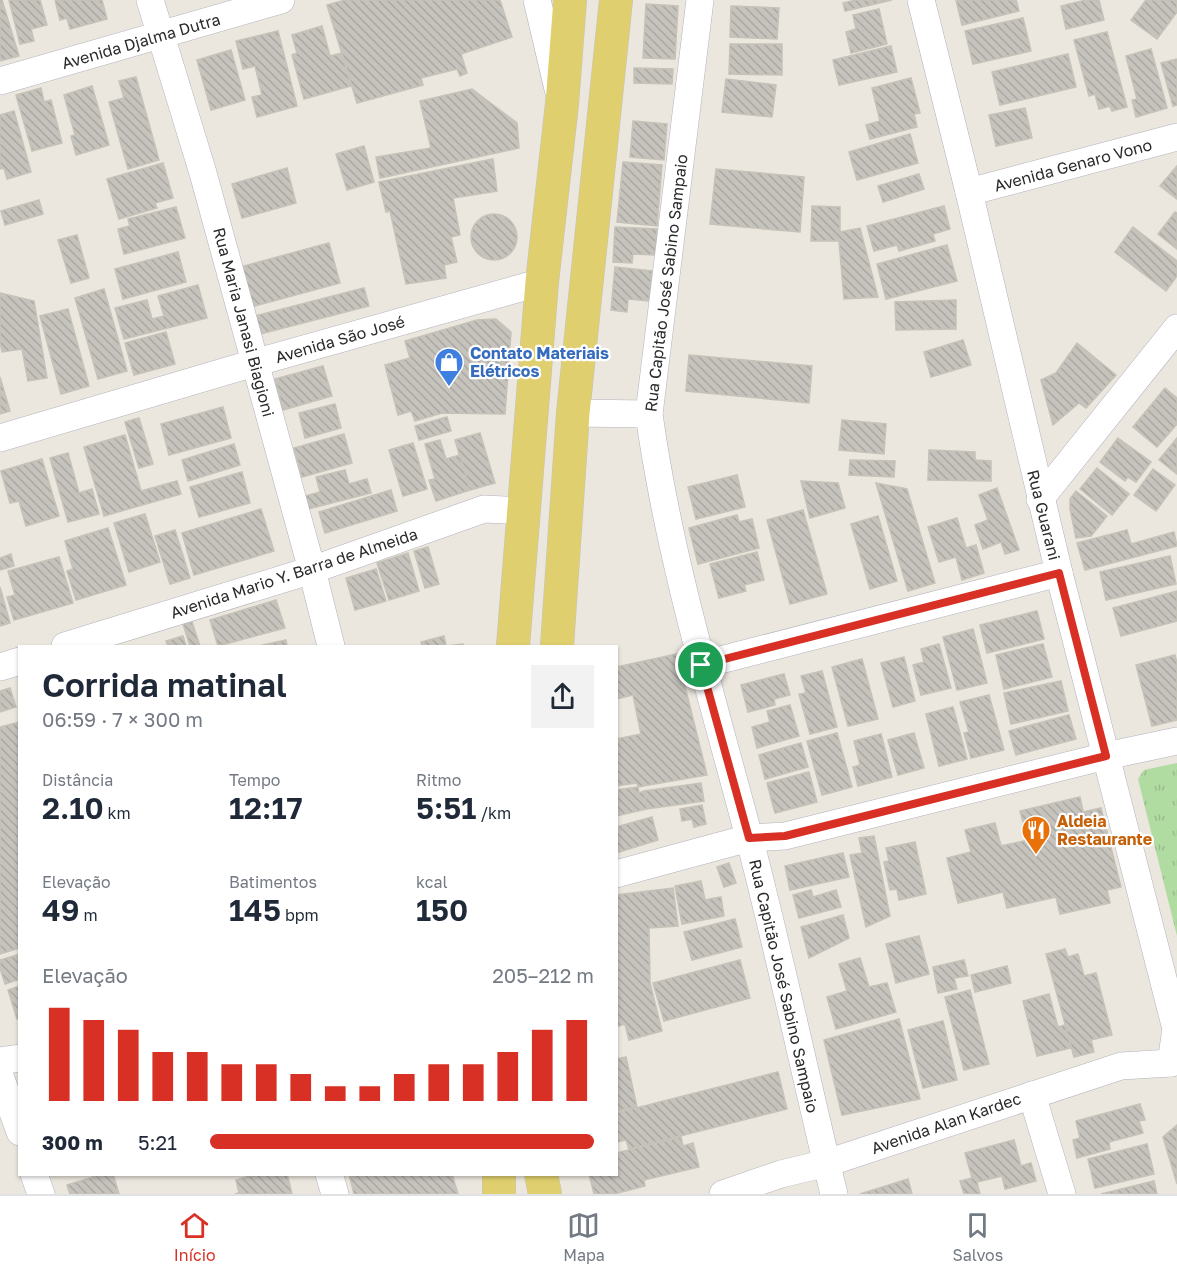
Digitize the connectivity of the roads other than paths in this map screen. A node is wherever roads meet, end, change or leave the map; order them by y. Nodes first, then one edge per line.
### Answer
1 (150, 0) edge
2 (281, 0) edge
3 (537, 0) edge
4 (570, 0) edge
5 (616, 0) edge
6 (700, 0) edge
7 (921, 0) edge
8 (161, 36) junction
9 (0, 81) edge
10 (561, 104) junction
11 (1177, 137) edge
12 (969, 192) junction
13 (542, 282) junction
14 (1177, 328) edge
15 (1168, 358) edge
16 (254, 363) junction
17 (573, 413) junction
18 (649, 414) junction
19 (0, 438) edge
20 (1040, 499) junction
21 (524, 511) junction
22 (312, 570) junction
23 (1059, 573) junction
24 (68, 645) edge
25 (331, 645) edge
26 (513, 645) edge
27 (557, 645) edge
28 (18, 662) edge
29 (701, 665) junction
30 (0, 667) edge
31 (1177, 741) edge
32 (1106, 756) junction
33 (749, 838) junction
34 (618, 873) edge
35 (18, 1058) edge
36 (0, 1061) edge
37 (1174, 1067) edge
38 (0, 1076) edge
39 (1032, 1095) junction
40 (18, 1126) edge
41 (35, 1176) edge
42 (330, 1176) edge
43 (499, 1176) edge
44 (541, 1176) edge
45 (827, 1185) edge
46 (41, 1194) edge
47 (335, 1194) edge
48 (499, 1194) edge
49 (545, 1194) edge
50 (723, 1194) edge
51 (1062, 1194) edge

1 - 8 street, Rua Maria Janasi Biagioni
2 - 8 street, Avenida Djalma Dutra
3 - 10 street
4 - 10 main road
5 - 17 main road
6 - 18 street, Rua Capitão José Sabino Sampaio
7 - 12 street, Rua Guarani
8 - 9 street, Avenida Djalma Dutra
8 - 16 street, Rua Maria Janasi Biagioni
10 - 13 main road
11 - 12 street, Avenida Genaro Vono
12 - 20 street, Rua Guarani
13 - 16 street, Avenida São José
13 - 21 main road
14 - 15 street
15 - 20 street
16 - 19 street, Avenida São José
16 - 22 street, Rua Maria Janasi Biagioni
17 - 18 street
17 - 27 main road
18 - 29 street, Rua Capitão José Sabino Sampaio
20 - 23 street, Rua Guarani
21 - 22 street, Avenida Mario Y. Barra de Almeida
21 - 26 main road
22 - 24 street, Avenida Mario Y. Barra de Almeida
22 - 25 street, Rua Maria Janasi Biagioni
23 - 29 street
23 - 32 street, Rua Guarani
28 - 30 street
29 - 33 street, Rua Capitão José Sabino Sampaio
31 - 32 street
32 - 33 street
32 - 37 street, Rua Guarani
33 - 34 street
33 - 45 street, Rua Capitão José Sabino Sampaio
35 - 36 street
37 - 39 street, Avenida Alan Kardec
38 - 40 street
39 - 45 street, Avenida Alan Kardec
39 - 51 street
41 - 46 street
42 - 47 street
43 - 48 main road
44 - 49 main road
45 - 50 street, Avenida Alan Kardec

